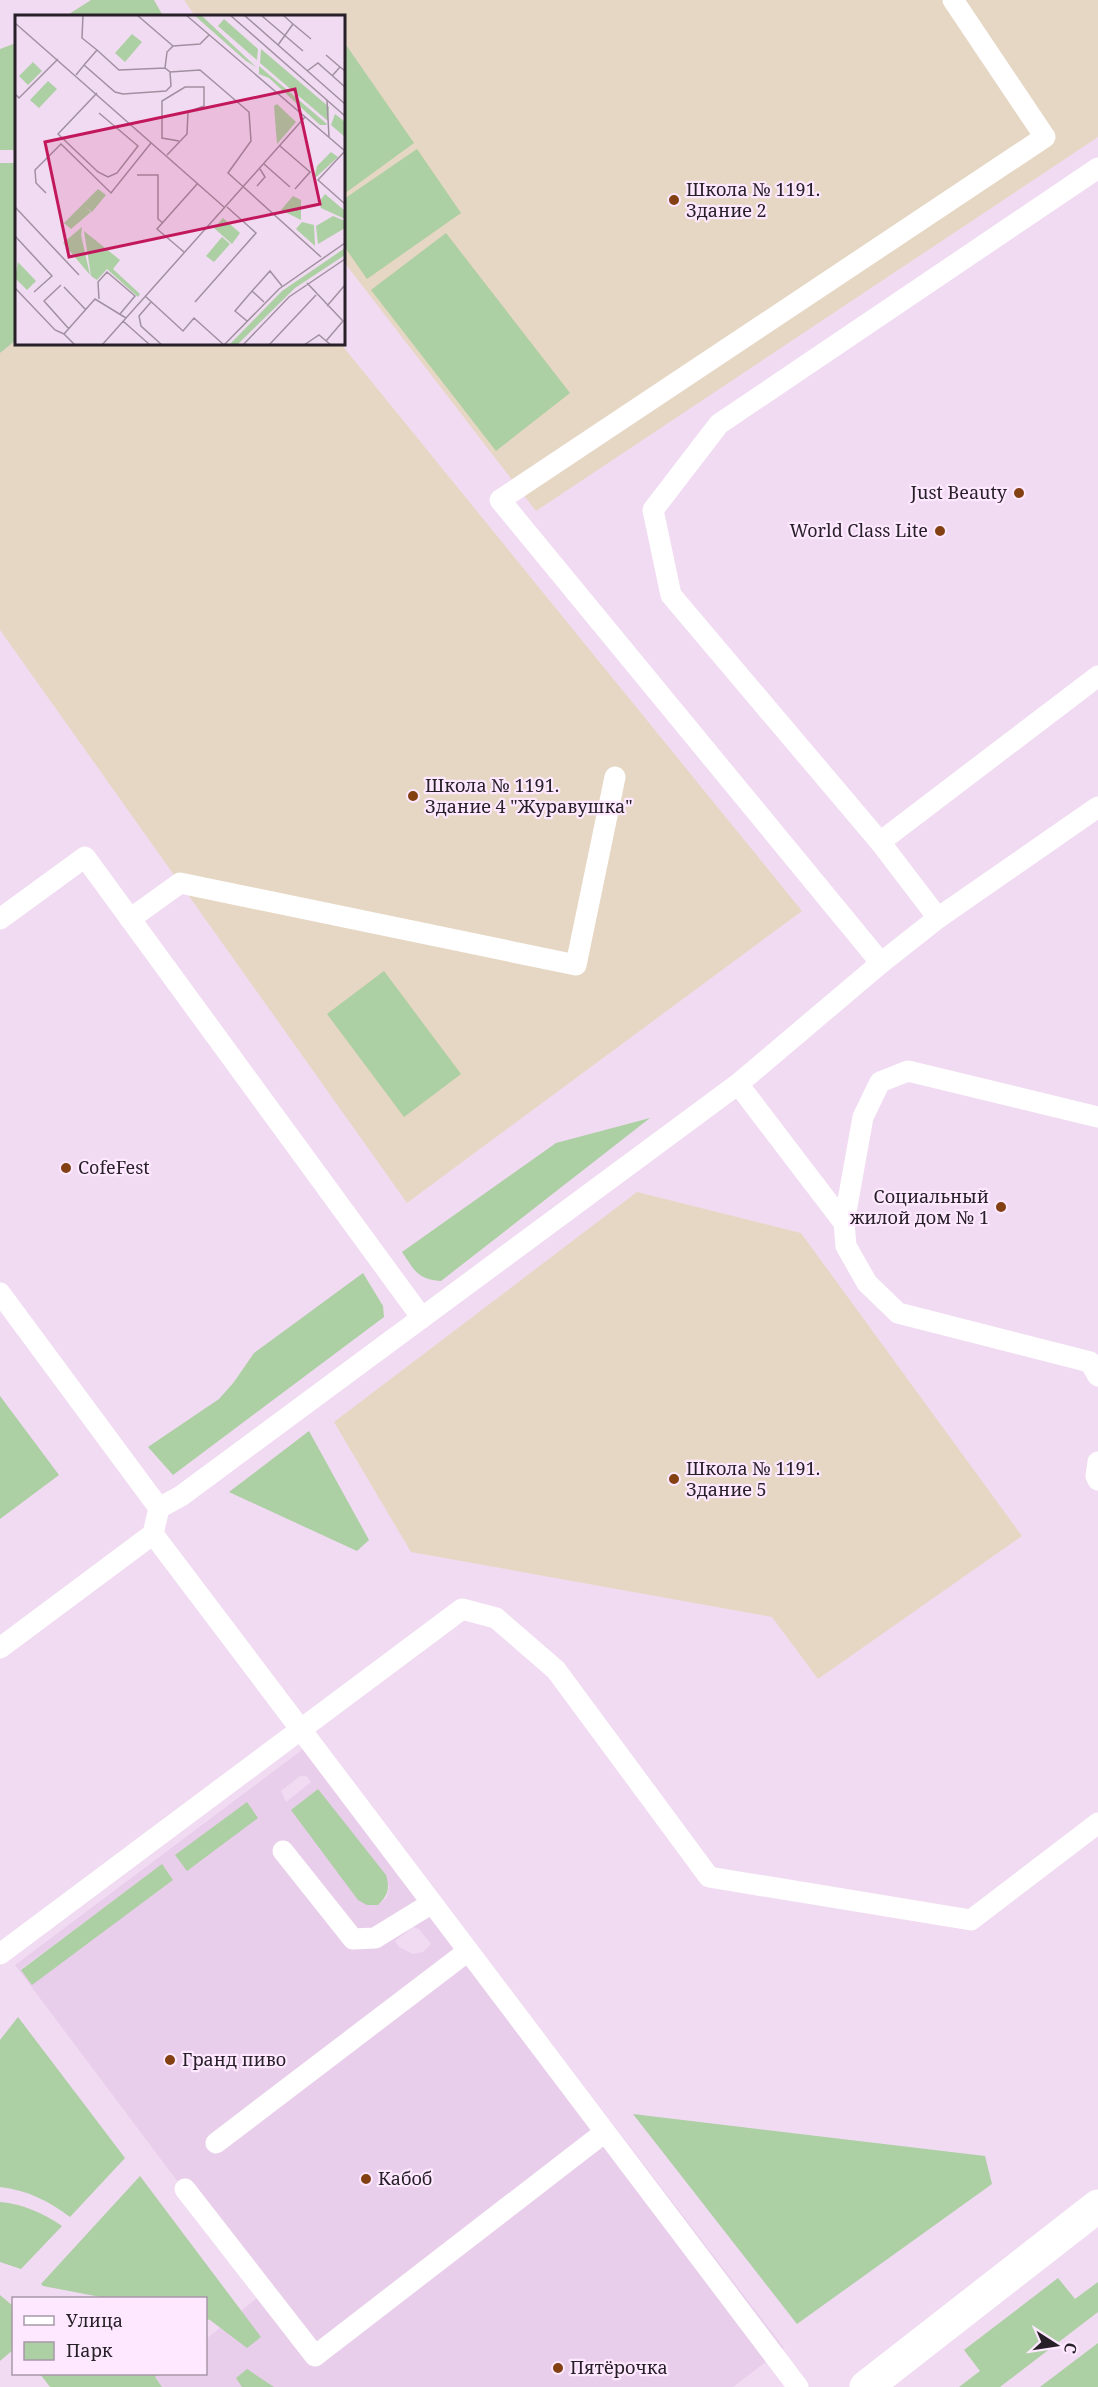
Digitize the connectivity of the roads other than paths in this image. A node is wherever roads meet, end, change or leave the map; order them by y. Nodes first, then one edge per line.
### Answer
1 (953, 0) edge
2 (1098, 168) edge
3 (1098, 676) edge
4 (615, 777) dead end
5 (1098, 807) edge
6 (880, 842) junction
7 (938, 918) junction
8 (130, 919) junction
9 (0, 920) edge
10 (881, 963) junction
11 (738, 1084) junction
12 (1098, 1117) edge
13 (844, 1223) junction
14 (0, 1293) edge
15 (422, 1318) junction
16 (1098, 1376) edge
17 (1098, 1462) edge
18 (1098, 1480) edge
19 (159, 1508) junction
20 (153, 1534) junction
21 (0, 1648) edge
22 (302, 1730) junction
23 (1098, 1823) edge
24 (283, 1851) dead end
25 (432, 1903) junction
26 (468, 1951) junction
27 (0, 1954) edge
28 (605, 2132) junction
29 (216, 2143) dead end
30 (186, 2189) dead end
31 (1098, 2206) edge
32 (798, 2387) edge
33 (866, 2387) edge

1 - 10 lane
2 - 6 lane
3 - 6 lane
4 - 8 lane
5 - 7 lane
6 - 7 lane
7 - 10 lane
8 - 9 lane
8 - 15 lane
10 - 11 lane
11 - 13 lane
11 - 15 lane
12 - 13 lane
13 - 16 lane
14 - 19 lane
15 - 19 lane
17 - 18 lane
19 - 20 lane
20 - 21 lane
20 - 22 lane
22 - 23 lane
22 - 25 lane
22 - 27 lane
24 - 25 lane
25 - 26 lane
26 - 28 lane
26 - 29 lane
28 - 30 lane
28 - 32 lane
31 - 33 street

